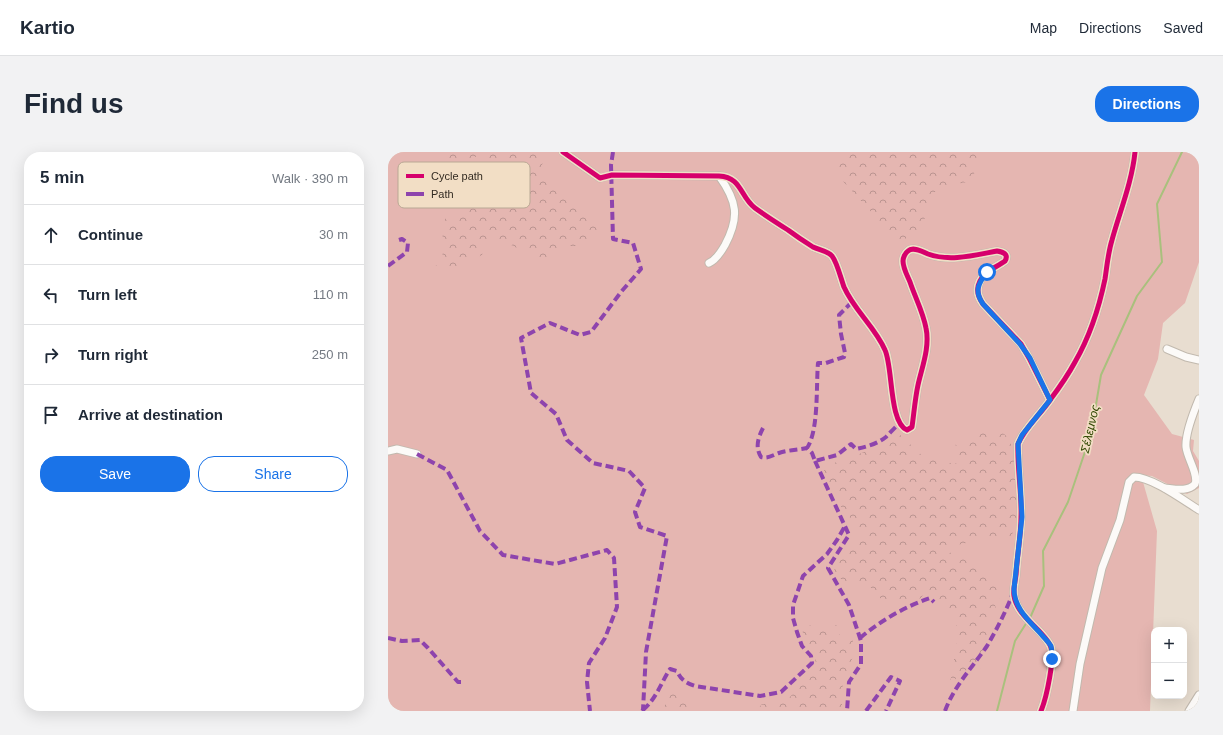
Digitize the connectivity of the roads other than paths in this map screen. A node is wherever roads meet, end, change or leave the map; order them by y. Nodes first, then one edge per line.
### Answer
1 (563, 152) edge
2 (1134, 152) edge
3 (718, 176) junction
4 (709, 263) dead end
5 (1166, 349) dead end
6 (1199, 360) edge
7 (1050, 400) junction
8 (1198, 404) edge
9 (388, 451) edge
10 (416, 454) dead end
11 (1164, 488) junction
12 (1199, 510) edge
13 (1199, 695) edge
14 (1041, 711) edge
15 (1073, 711) edge
16 (1189, 711) edge

1 - 3 street
2 - 7 street
3 - 4 street
3 - 7 street
5 - 6 street
7 - 14 street
8 - 11 street
9 - 10 street
11 - 12 street
11 - 15 street
13 - 16 street

